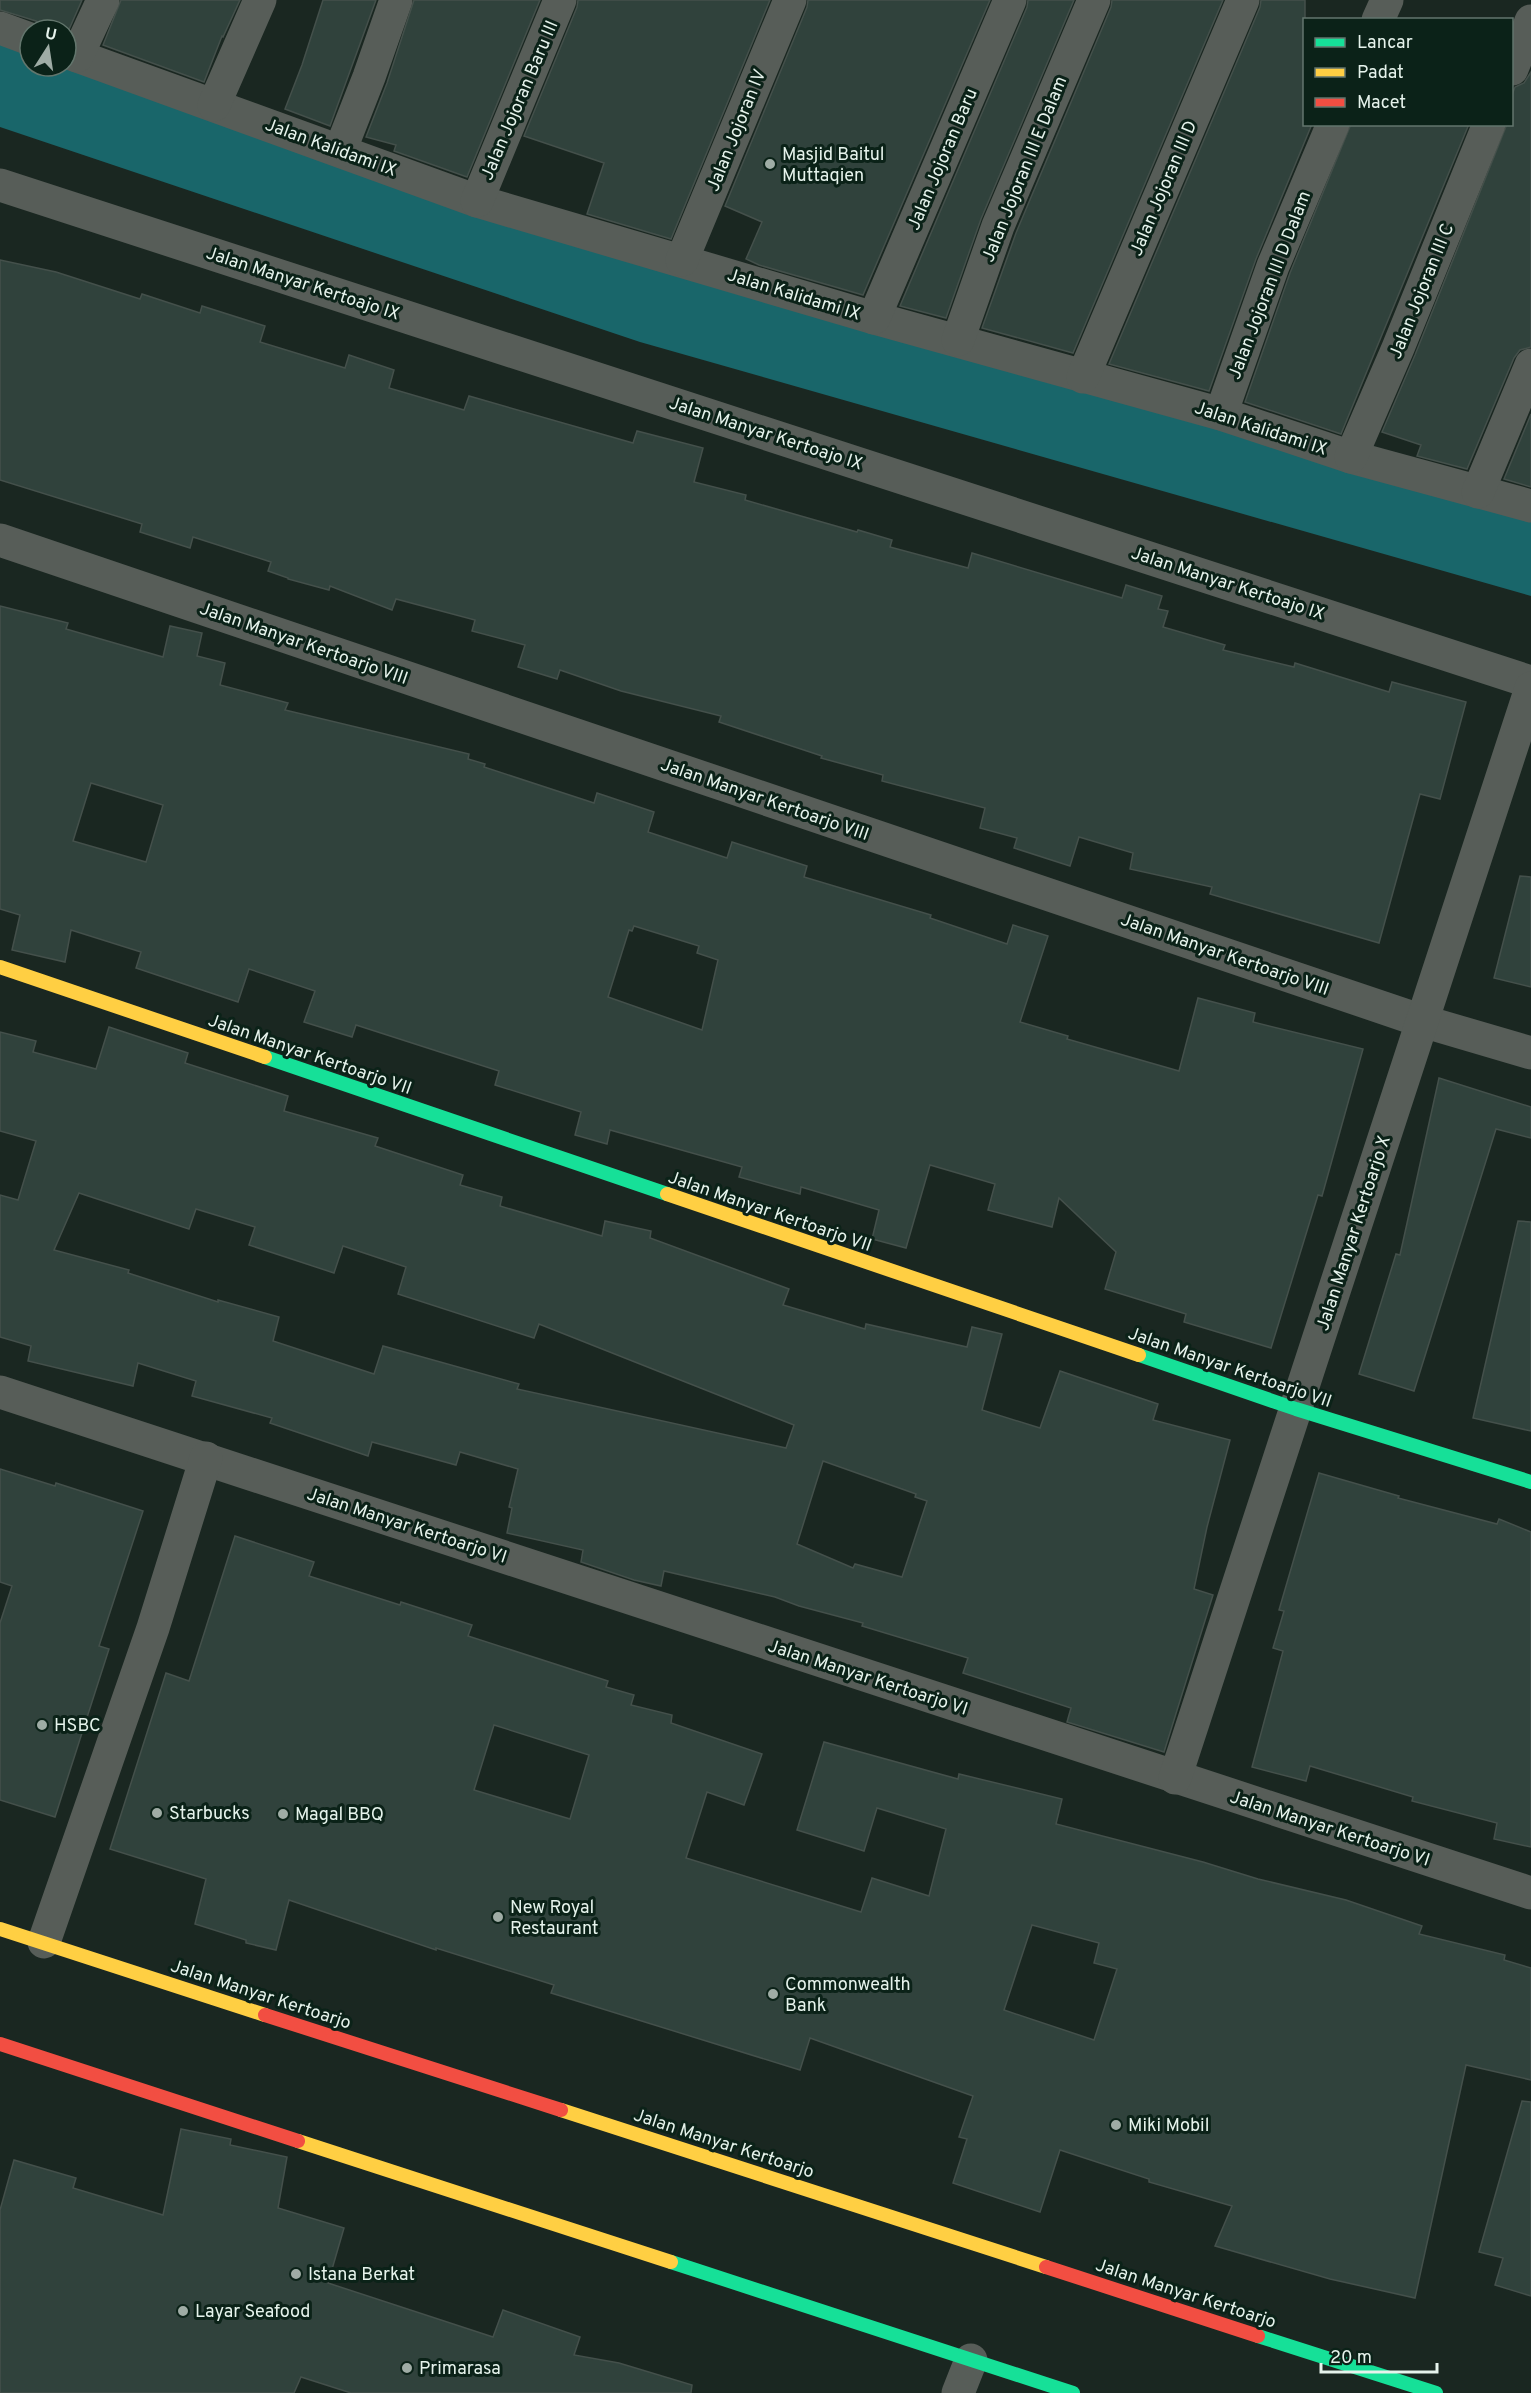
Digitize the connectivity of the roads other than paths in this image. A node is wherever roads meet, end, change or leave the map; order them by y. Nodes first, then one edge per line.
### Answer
1 (103, 0) edge
2 (260, 0) edge
3 (396, 0) edge
4 (560, 0) edge
5 (790, 0) edge
6 (1010, 0) edge
7 (1094, 0) edge
8 (1243, 0) edge
9 (1387, 0) edge
10 (1379, 18) edge
11 (1531, 21) edge
12 (0, 28) edge
13 (18, 35) edge
14 (78, 44) edge
15 (78, 56) edge
16 (1513, 66) edge
17 (214, 105) junction
18 (1332, 126) edge
19 (1488, 126) edge
20 (340, 151) junction
21 (0, 185) edge
22 (477, 201) junction
23 (682, 260) junction
24 (874, 318) junction
25 (958, 340) junction
26 (1531, 365) edge
27 (1083, 377) junction
28 (1221, 414) junction
29 (1351, 457) junction
30 (1478, 492) junction
31 (1531, 506) edge
32 (0, 540) edge
33 (1531, 682) edge
34 (1531, 688) edge
35 (0, 967) edge
36 (1422, 1021) junction
37 (1531, 1053) edge
38 (0, 1392) edge
39 (1296, 1409) junction
40 (206, 1458) junction
41 (1531, 1482) edge
42 (1175, 1778) junction
43 (1531, 1893) edge
44 (0, 1929) edge
45 (44, 1942) junction
46 (0, 2044) edge
47 (971, 2360) junction
48 (958, 2393) edge
49 (1073, 2393) edge
50 (1436, 2393) edge

1 - 14 street
2 - 17 street
3 - 20 street
4 - 22 street, Jalan Jojoran Baru III
5 - 23 street, Jalan Jojoran IV
6 - 24 street, Jalan Jojoran Baru
7 - 25 street, Jalan Jojoran III E Dalam
8 - 27 street, Jalan Jojoran III D
9 - 10 street
11 - 16 street
12 - 13 street
15 - 17 street, Jalan Kalidami IX
17 - 20 street, Jalan Kalidami IX
18 - 28 street, Jalan Jojoran III D Dalam
19 - 29 street, Jalan Jojoran III C
20 - 22 street, Jalan Kalidami IX
21 - 33 street, Jalan Manyar Kertoajo IX
22 - 23 street, Jalan Kalidami IX
23 - 24 street, Jalan Kalidami IX
24 - 25 street, Jalan Kalidami IX
25 - 27 street, Jalan Kalidami IX
26 - 30 street
27 - 28 street, Jalan Kalidami IX
28 - 29 street, Jalan Kalidami IX
29 - 30 street, Jalan Kalidami IX
30 - 31 street, Jalan Kalidami IX
32 - 36 street, Jalan Manyar Kertoarjo VIII
34 - 36 street, Jalan Manyar Kertoarjo X
35 - 39 main road, Jalan Manyar Kertoarjo VII
36 - 37 street, Jalan Manyar Kertoarjo VIII
36 - 39 street, Jalan Manyar Kertoarjo X
38 - 40 street, Jalan Manyar Kertoarjo VI
39 - 41 main road, Jalan Manyar Kertoarjo VII
39 - 42 street, Jalan Manyar Kertoarjo X
40 - 42 street, Jalan Manyar Kertoarjo VI
40 - 45 street
42 - 43 street, Jalan Manyar Kertoarjo VI
44 - 45 main road, Jalan Manyar Kertoarjo
45 - 50 main road, Jalan Manyar Kertoarjo
46 - 47 main road
47 - 48 street
47 - 49 main road

